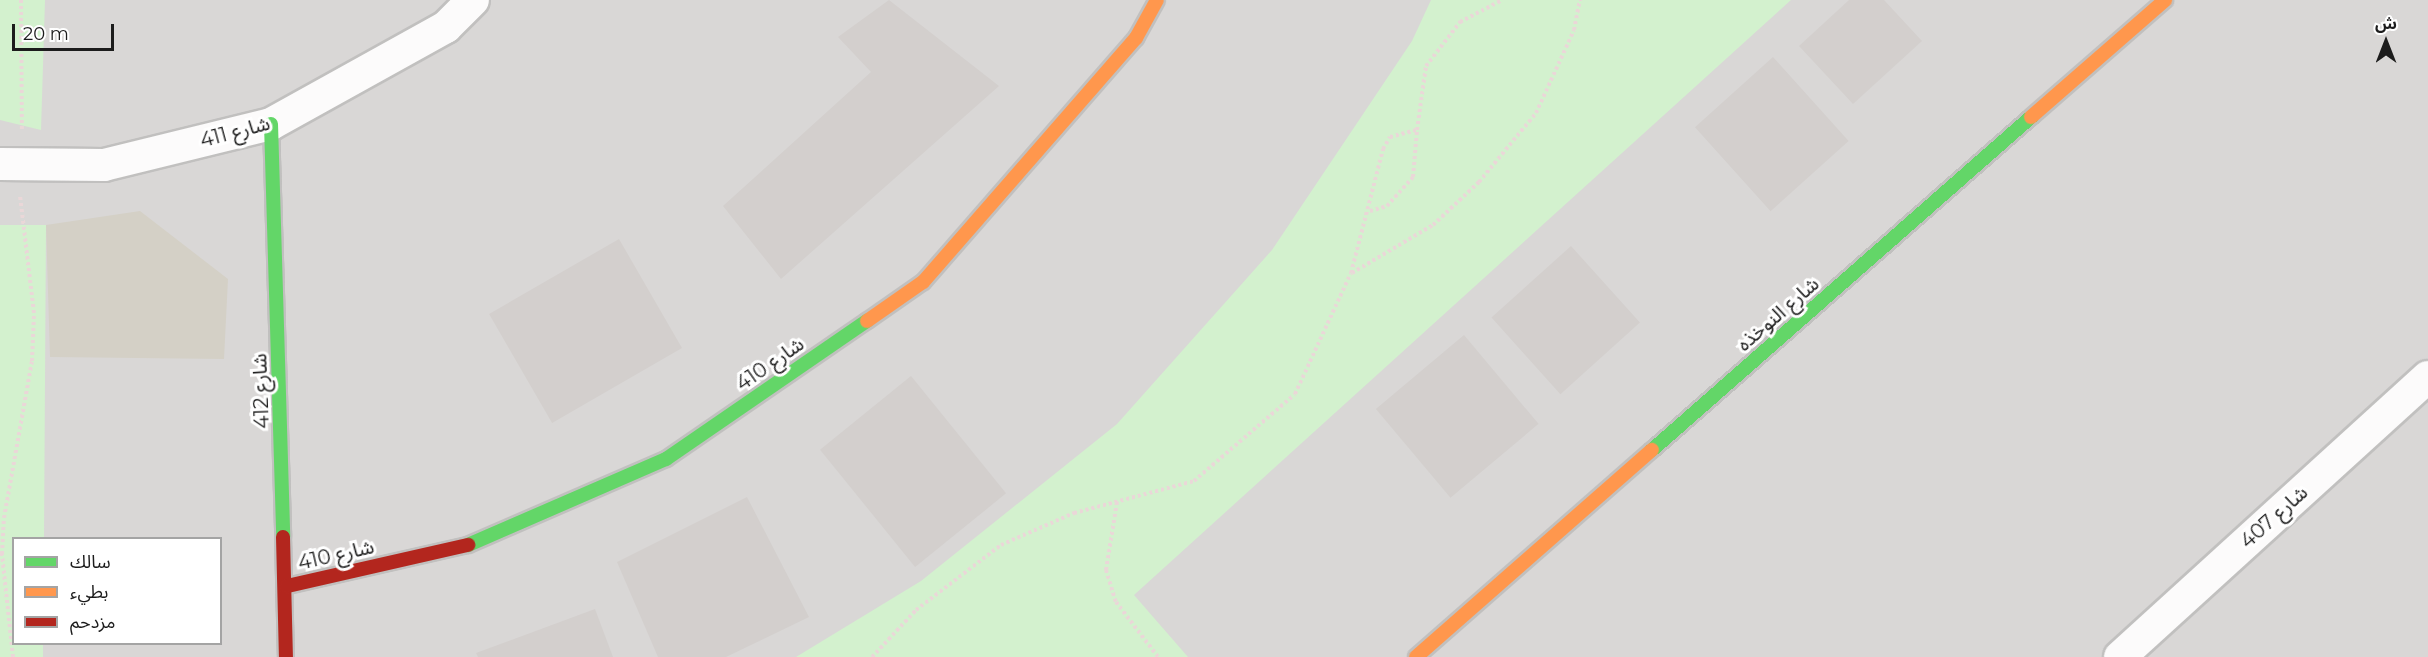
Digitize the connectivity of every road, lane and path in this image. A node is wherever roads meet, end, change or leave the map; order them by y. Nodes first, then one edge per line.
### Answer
1 (21, 0) edge
2 (472, 0) edge
3 (1157, 0) edge
4 (1502, 0) edge
5 (1580, 0) edge
6 (2165, 0) edge
7 (271, 124) junction
8 (1417, 130) junction
9 (10, 165) edge
10 (20, 206) dead end
11 (1370, 211) junction
12 (1351, 273) junction
13 (2428, 377) edge
14 (1118, 501) junction
15 (287, 586) junction
16 (12, 644) edge
17 (286, 657) edge
18 (872, 657) edge
19 (1158, 657) edge
20 (1416, 657) edge
21 (2120, 657) edge

1 - 9 path
2 - 7 street, شارع 411
3 - 15 street, شارع 410
4 - 8 path
5 - 12 path
6 - 20 street, شارع النوخذه
7 - 9 street, شارع 411
7 - 15 street, شارع 412
8 - 11 path
8 - 11 path
10 - 16 path
11 - 12 path
12 - 14 path
13 - 21 street, شارع 407
14 - 18 path
14 - 19 path
15 - 17 street, شارع 412

